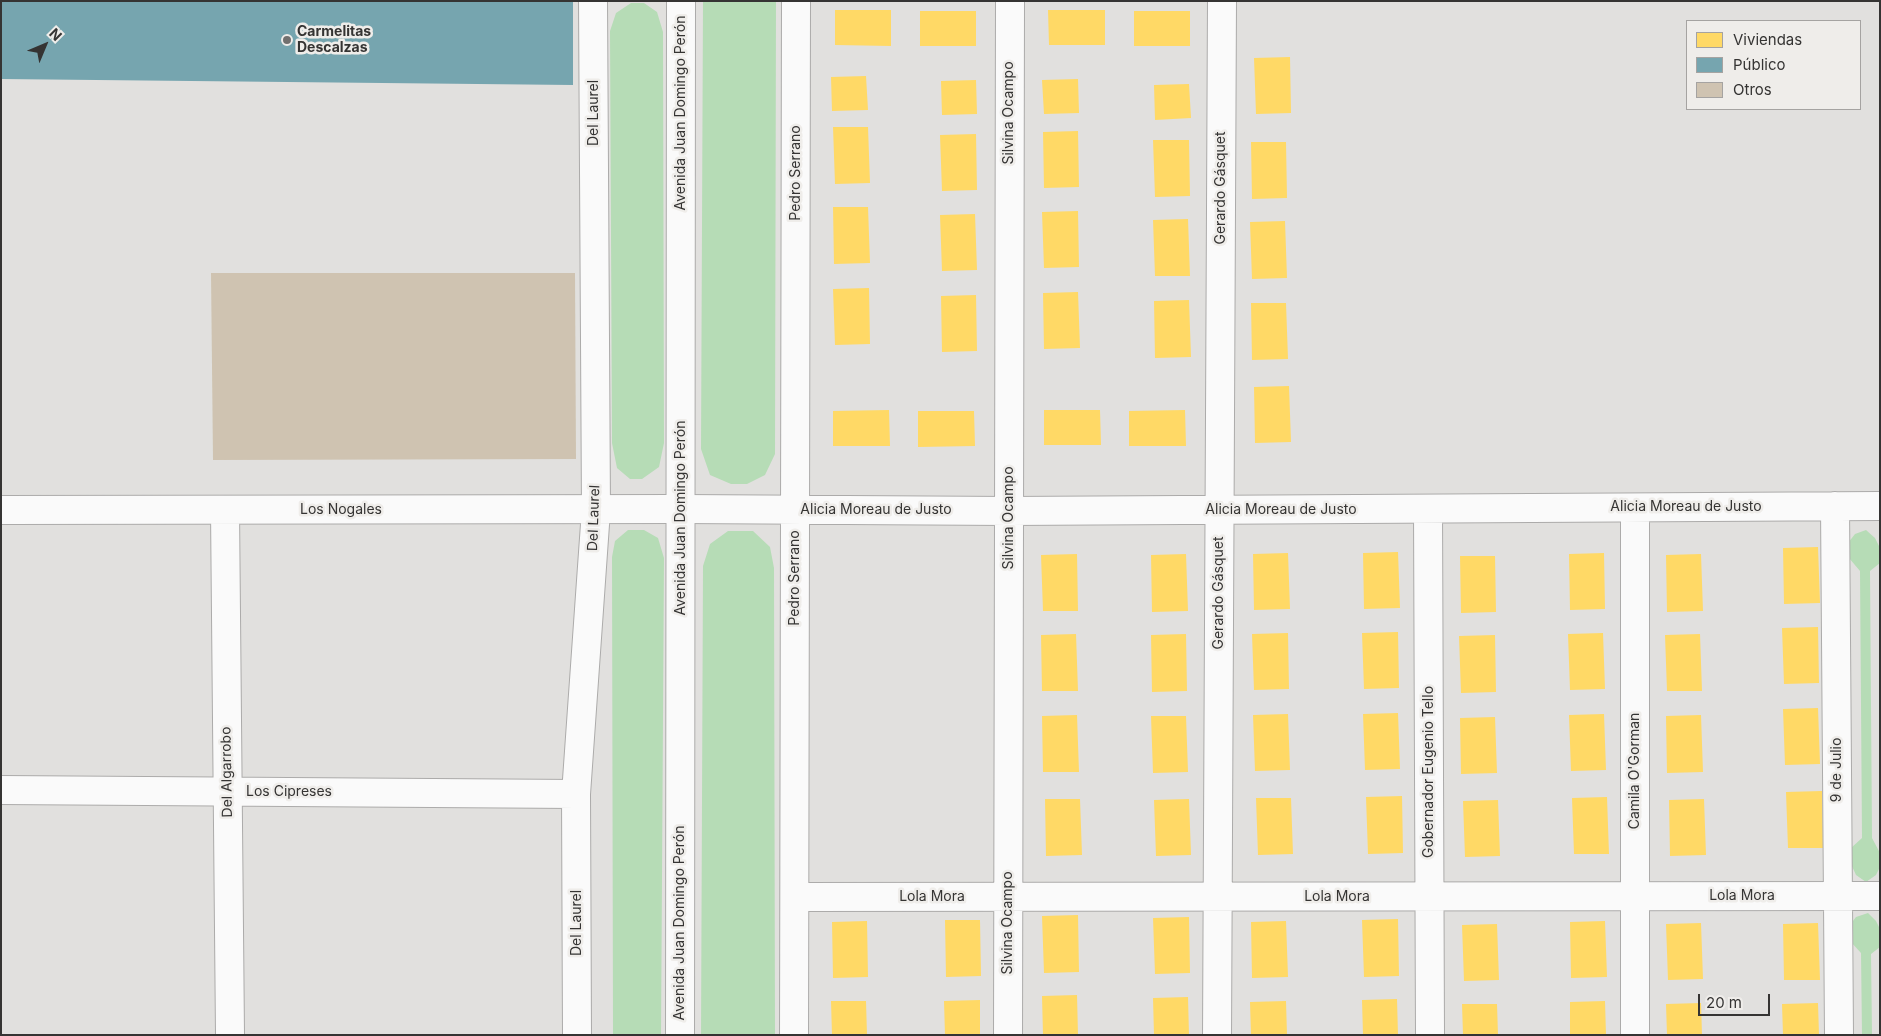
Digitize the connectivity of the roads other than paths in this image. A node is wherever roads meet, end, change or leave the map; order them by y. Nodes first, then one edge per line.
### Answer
1 (593, 1) edge
2 (681, 1) edge
3 (796, 1) edge
4 (1010, 1) edge
5 (1222, 1) edge
6 (1835, 506) junction
7 (1880, 506) edge
8 (1635, 508) junction
9 (682, 509) junction
10 (1428, 509) junction
11 (1, 510) edge
12 (225, 510) junction
13 (596, 510) junction
14 (795, 510) junction
15 (1219, 510) junction
16 (1009, 511) junction
17 (1, 790) edge
18 (228, 791) junction
19 (576, 794) junction
20 (1429, 896) junction
21 (1635, 896) junction
22 (1838, 896) junction
23 (1880, 896) edge
24 (795, 897) junction
25 (1008, 897) junction
26 (1218, 897) junction
27 (230, 1035) edge
28 (577, 1035) edge
29 (680, 1035) edge
30 (794, 1035) edge
31 (1008, 1035) edge
32 (1217, 1035) edge
33 (1430, 1035) edge
34 (1635, 1035) edge
35 (1839, 1035) edge

1 - 13 street, Del Laurel
2 - 9 street, Avenida Juan Domingo Perón
3 - 14 street, Pedro Serrano
4 - 16 street, Silvina Ocampo
5 - 15 street, Gerardo Gásquet
6 - 7 street, Alicia Moreau de Justo
6 - 8 street, Alicia Moreau de Justo
6 - 22 street, 9 de Julio
8 - 10 street, Alicia Moreau de Justo
8 - 21 street, Camila O'Gorman
9 - 13 street, Los Nogales
9 - 14 street, Alicia Moreau de Justo
9 - 29 street, Avenida Juan Domingo Perón
10 - 15 street, Alicia Moreau de Justo
10 - 20 street, Gobernador Eugenio Tello
11 - 12 street, Los Nogales
12 - 13 street, Los Nogales
12 - 18 street, Del Algarrobo
13 - 19 street, Del Laurel
14 - 16 street, Alicia Moreau de Justo
14 - 24 street, Pedro Serrano
15 - 16 street, Alicia Moreau de Justo
15 - 26 street, Gerardo Gásquet
16 - 25 street, Silvina Ocampo
17 - 18 street, Los Cipreses
18 - 19 street, Los Cipreses
18 - 27 street, Del Algarrobo
19 - 28 street, Del Laurel
20 - 21 street, Lola Mora
20 - 26 street, Lola Mora
20 - 33 street, Gobernador Eugenio Tello
21 - 22 street, Lola Mora
21 - 34 street, Camila O'Gorman
22 - 23 street, Lola Mora
22 - 35 street, 9 de Julio
24 - 25 street, Lola Mora
24 - 30 street, Pedro Serrano
25 - 26 street, Lola Mora
25 - 31 street, Silvina Ocampo
26 - 32 street, Gerardo Gásquet

